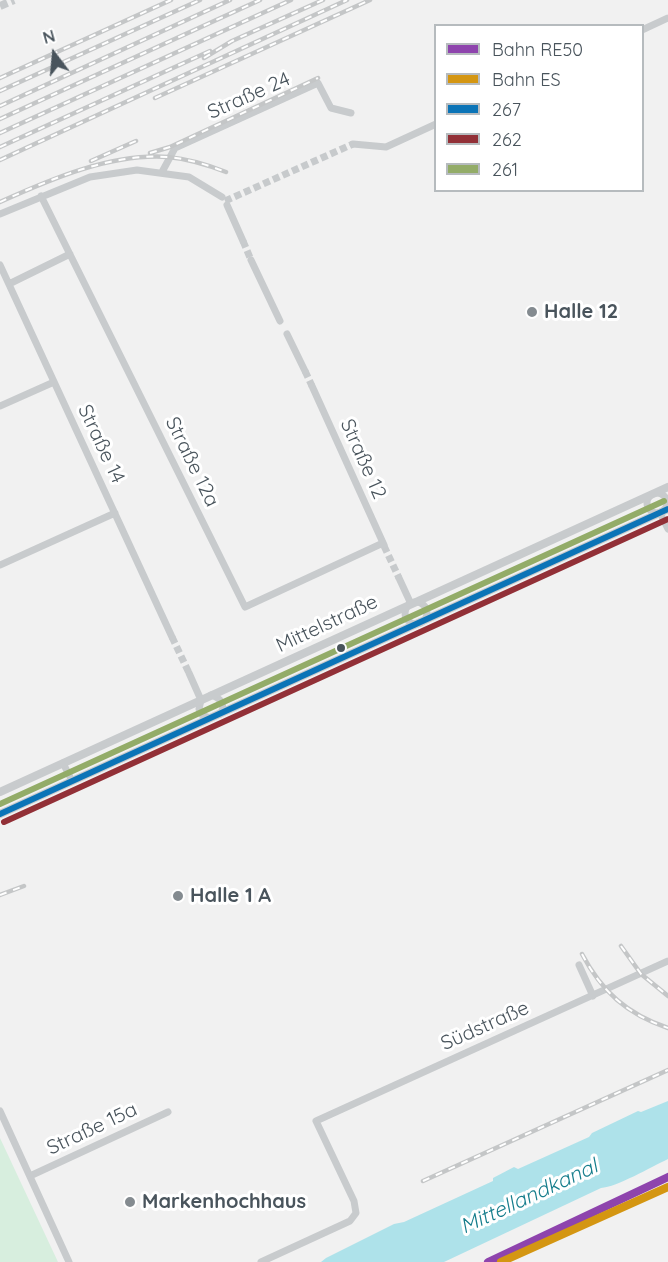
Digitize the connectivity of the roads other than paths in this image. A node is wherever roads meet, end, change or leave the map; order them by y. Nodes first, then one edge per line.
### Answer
1 (668, 18) edge
2 (644, 29) edge
3 (351, 112) dead end
4 (434, 124) edge
5 (353, 144) tunnel mouth
6 (162, 172) junction
7 (41, 196) junction
8 (222, 197) dead end
9 (227, 205) dead end
10 (0, 214) edge
11 (243, 241) tunnel mouth
12 (70, 254) junction
13 (251, 260) tunnel mouth
14 (0, 265) edge
15 (9, 284) junction
16 (280, 321) dead end
17 (287, 334) dead end
18 (305, 371) tunnel mouth
19 (54, 382) junction
20 (312, 386) tunnel mouth
21 (0, 406) edge
22 (668, 487) edge
23 (653, 494) junction
24 (664, 511) edge
25 (115, 513) junction
26 (668, 530) edge
27 (384, 545) joint
28 (0, 564) edge
29 (399, 578) tunnel mouth
30 (411, 604) junction
31 (420, 623) junction
32 (172, 637) tunnel mouth
33 (189, 674) tunnel mouth
34 (211, 695) junction
35 (201, 700) junction
36 (220, 714) junction
37 (210, 718) junction
38 (63, 763) junction
39 (72, 781) junction
40 (0, 792) edge
41 (0, 814) edge
42 (668, 961) edge
43 (579, 965) dead end
44 (593, 996) junction
45 (0, 1111) edge
46 (168, 1112) dead end
47 (30, 1176) junction
48 (69, 1262) edge
49 (261, 1262) edge

1 - 2 street
3 - 6 street, Straße 24
4 - 5 street
6 - 7 street
6 - 8 street
7 - 10 street
7 - 12 street, Straße 12a
9 - 11 street
12 - 15 street
12 - 27 street, Straße 12a
13 - 16 street
14 - 15 street, Straße 14
15 - 19 street, Straße 14
17 - 18 street
19 - 21 street
19 - 25 street, Straße 14
20 - 27 street, Straße 12
22 - 23 street, Mittelstraße
23 - 24 street
23 - 24 street
23 - 30 street, Mittelstraße
24 - 26 street
24 - 31 street, Mittelstraße
25 - 28 street
25 - 32 street, Straße 14
29 - 30 street
30 - 31 street
30 - 31 street
30 - 34 street, Mittelstraße
31 - 36 street, Mittelstraße
33 - 35 street
34 - 35 street, Mittelstraße
34 - 36 street
35 - 37 street
35 - 38 street, Mittelstraße
36 - 37 street, Mittelstraße
37 - 39 street, Mittelstraße
38 - 39 street
38 - 40 street, Mittelstraße
39 - 41 street, Mittelstraße
42 - 44 street, Südstraße
43 - 44 street
44 - 49 street, Südstraße
45 - 47 street
46 - 47 street, Straße 15a
47 - 48 street

